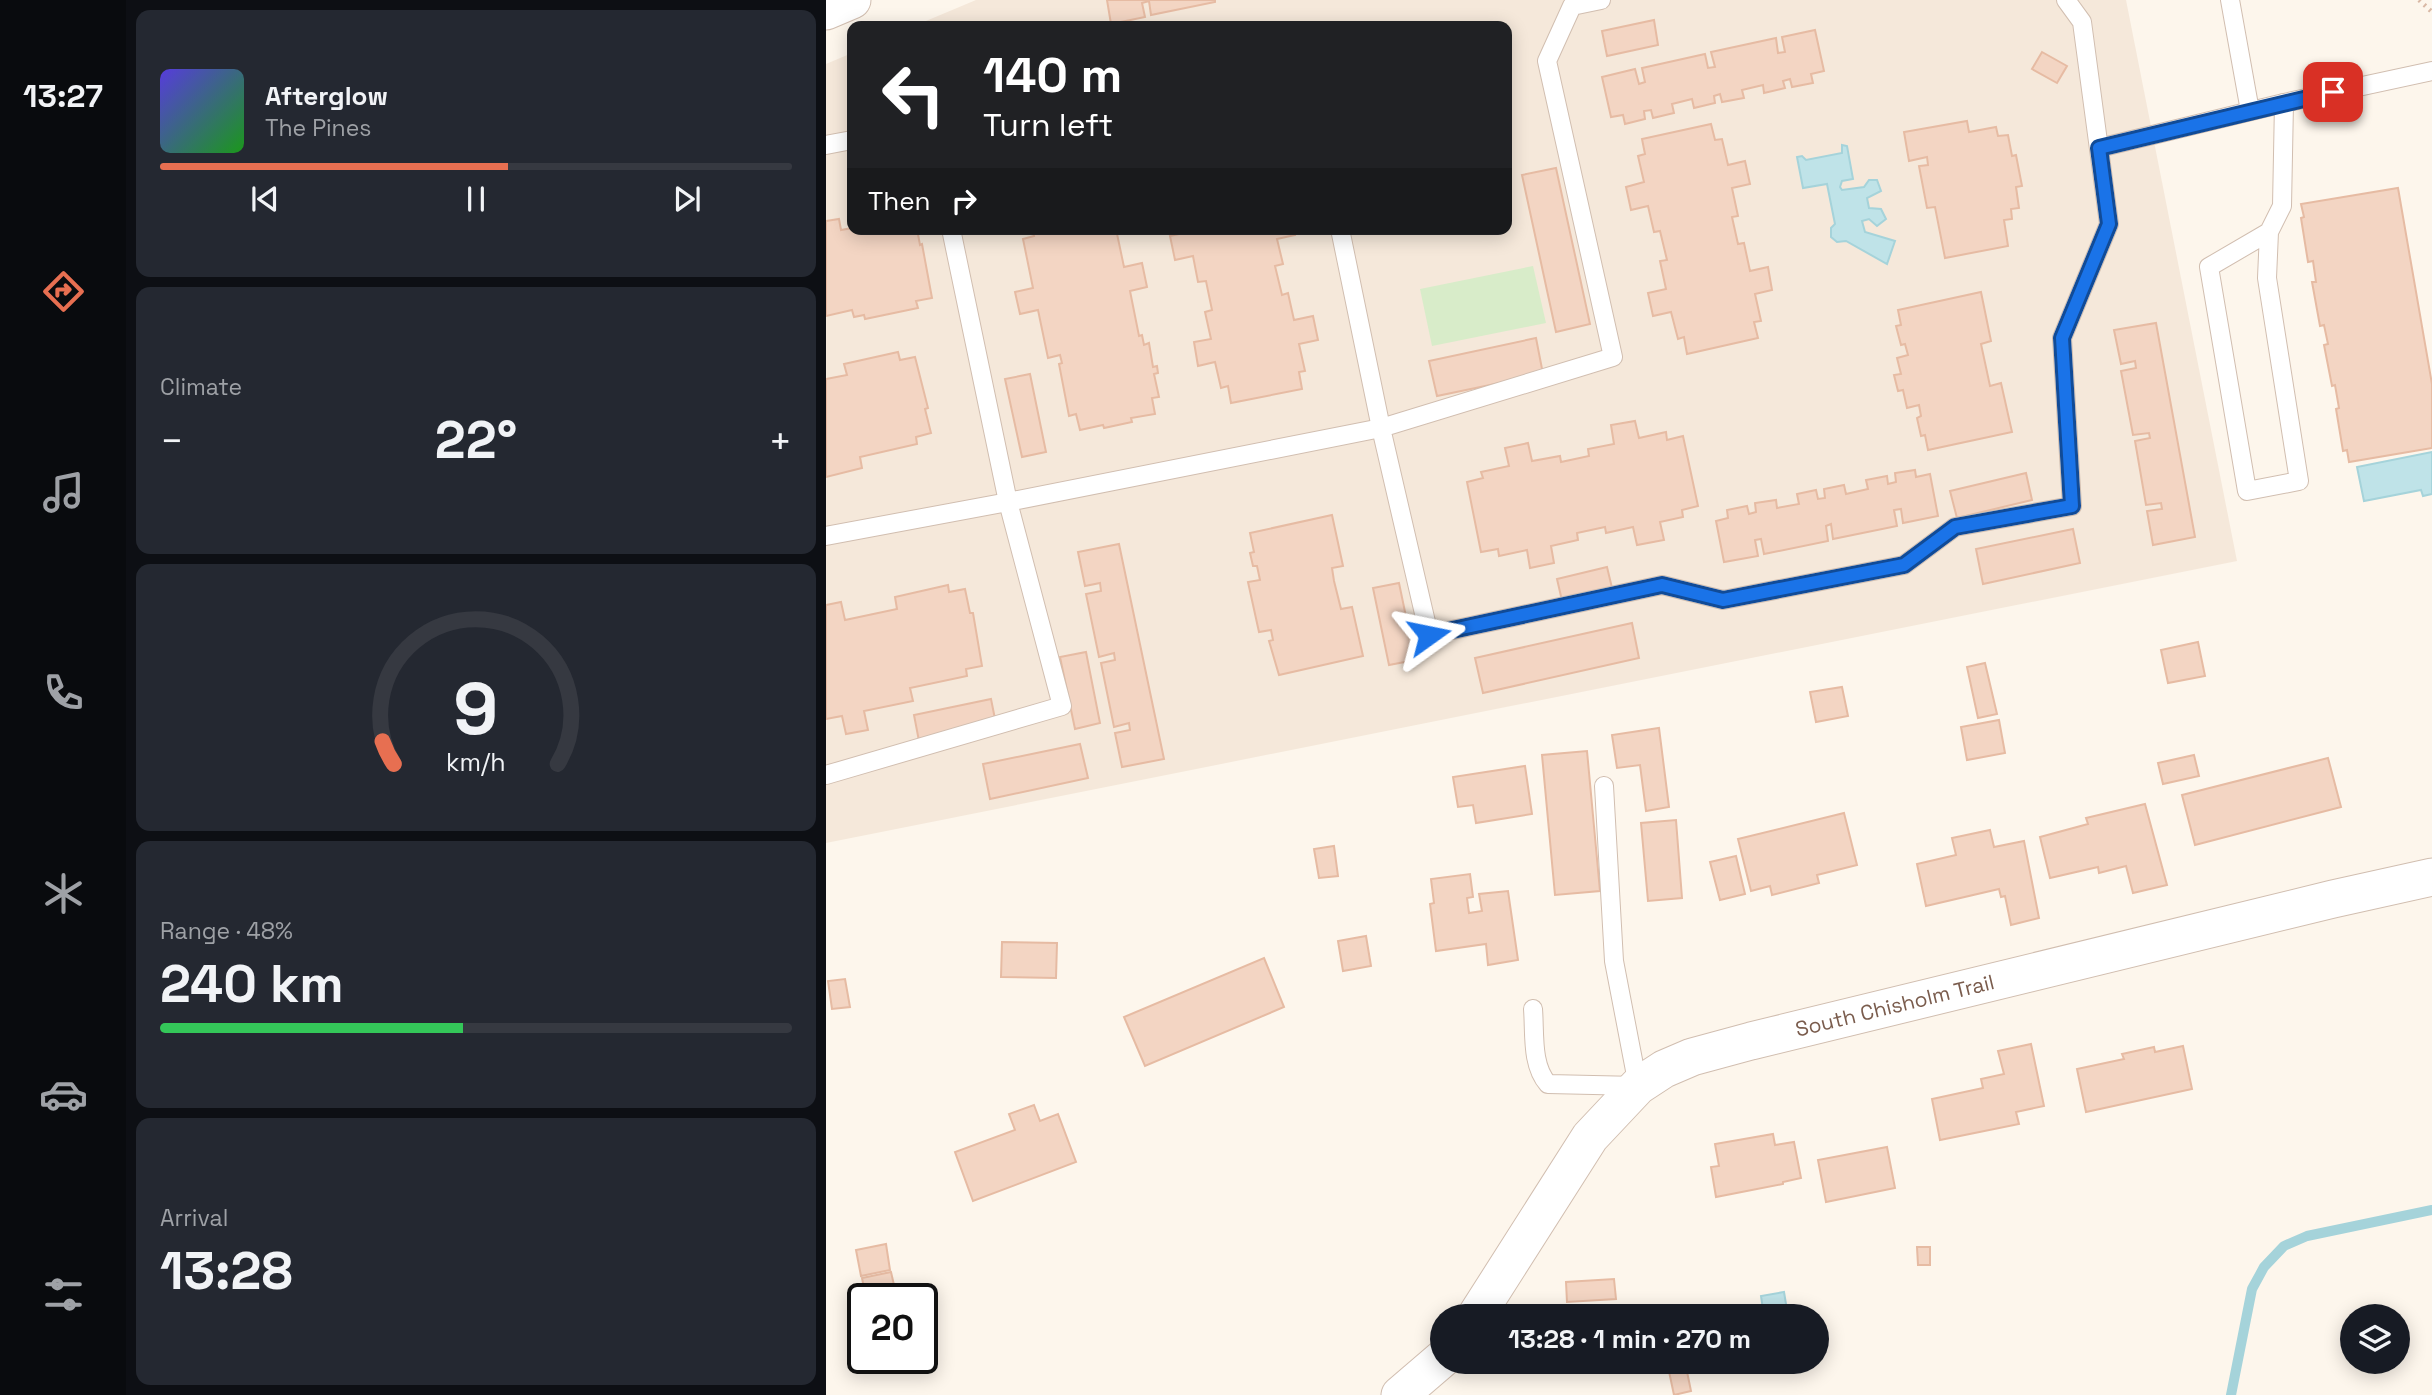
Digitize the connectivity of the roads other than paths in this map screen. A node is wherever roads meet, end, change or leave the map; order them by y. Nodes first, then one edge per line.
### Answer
1 (852, 0) edge
2 (1601, 0) edge
3 (2066, 0) edge
4 (2230, 0) edge
5 (826, 11) edge
6 (2432, 71) edge
7 (2284, 103) junction
8 (2250, 111) junction
9 (847, 141) edge
10 (826, 145) edge
11 (2099, 148) junction
12 (2269, 232) junction
13 (952, 235) edge
14 (1341, 235) edge
15 (1381, 428) junction
16 (1008, 502) junction
17 (826, 536) edge
18 (826, 775) edge
19 (1604, 786) dead end
20 (2432, 877) edge
21 (1533, 1009) dead end
22 (1638, 1086) junction
23 (1484, 1304) edge
24 (1430, 1369) edge
25 (1400, 1395) edge

1 - 5 street
2 - 15 lane
3 - 11 lane
4 - 8 lane
6 - 7 lane
7 - 8 lane
7 - 12 lane
8 - 11 lane
9 - 10 lane
11 - 15 lane
12 - 12 lane
13 - 16 lane
14 - 15 lane
15 - 16 lane
16 - 17 lane
16 - 18 lane
19 - 22 lane
20 - 22 street, South Chisholm Trail
21 - 22 lane
22 - 23 street, South Chisholm Trail
24 - 25 street

